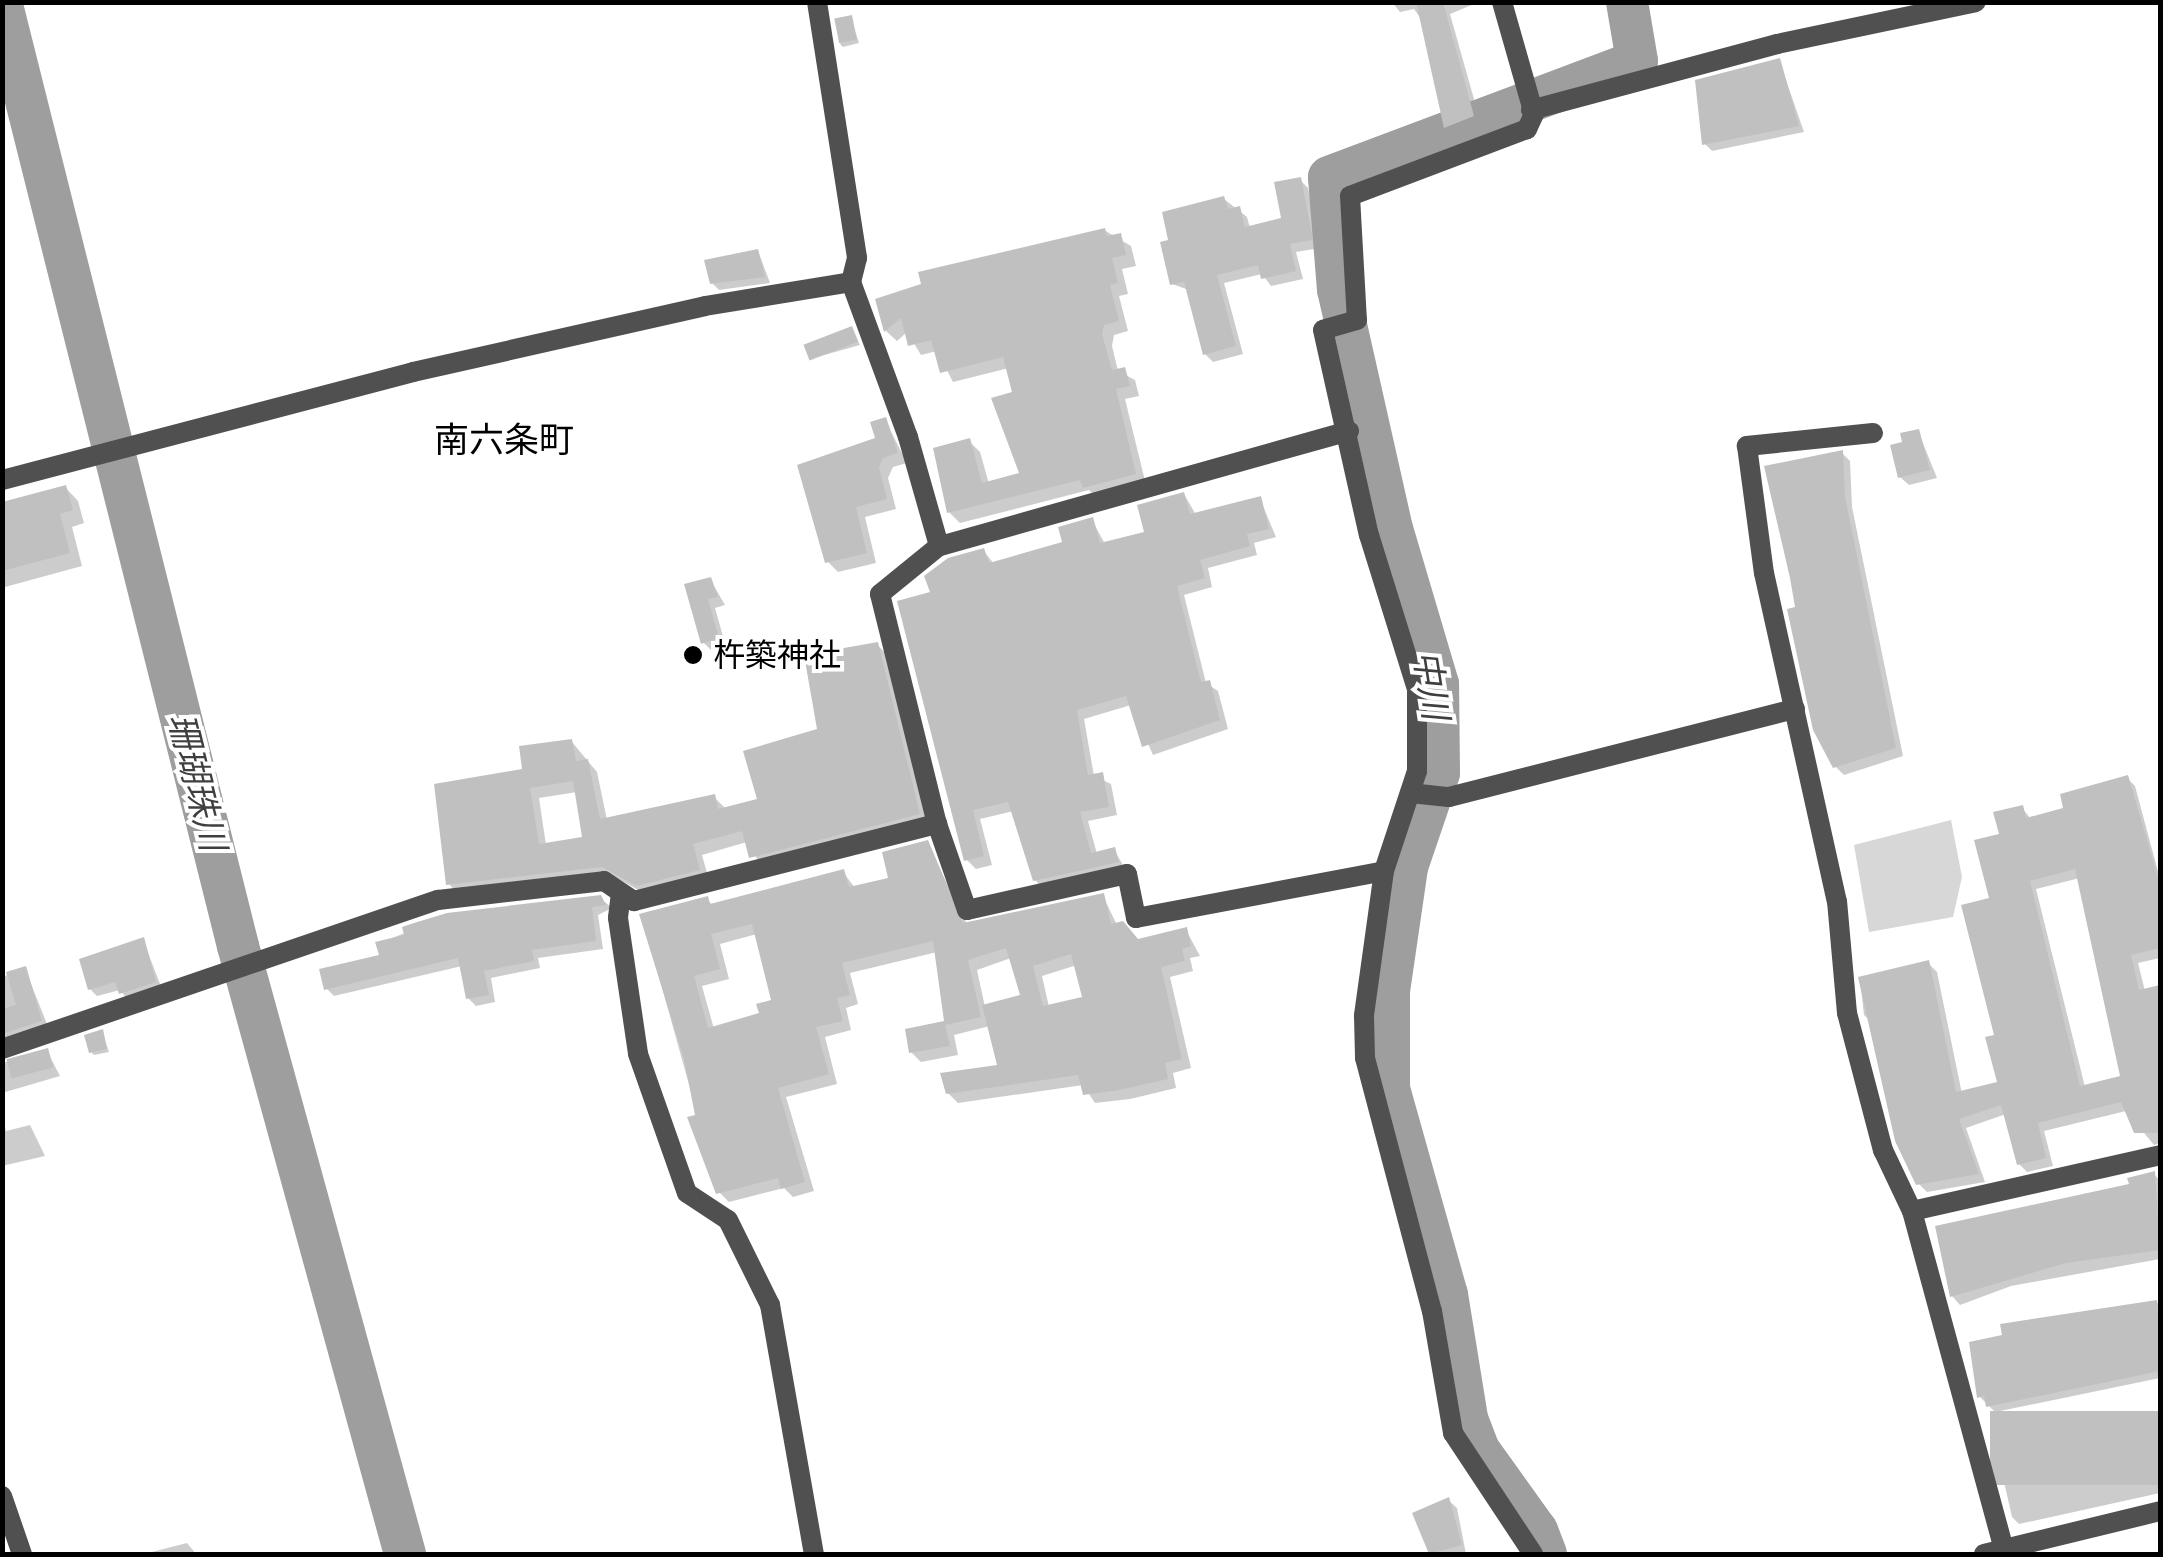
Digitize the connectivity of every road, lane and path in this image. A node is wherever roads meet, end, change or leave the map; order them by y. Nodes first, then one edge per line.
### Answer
1 (817, 2) edge
2 (1502, 2) edge
3 (1976, 2) edge
4 (1531, 110) junction
5 (851, 282) junction
6 (1349, 431) junction
7 (1873, 433) dead end
8 (2, 480) edge
9 (939, 546) junction
10 (1796, 709) junction
11 (1410, 793) junction
12 (937, 824) junction
13 (1384, 871) junction
14 (620, 893) junction
15 (2, 1049) edge
16 (2160, 1155) edge
17 (1912, 1211) junction
18 (2, 1496) edge
19 (2160, 1511) edge
20 (1994, 1551) edge
21 (22, 1554) edge
22 (814, 1554) edge
23 (1532, 1554) edge

1 - 5 street
2 - 4 street
3 - 4 street
4 - 6 street
5 - 8 street
5 - 9 street
6 - 9 street
6 - 11 street
7 - 10 street
9 - 12 street
10 - 11 street
10 - 17 street
11 - 13 street
12 - 13 street
12 - 14 street
13 - 23 street
14 - 15 street
14 - 22 street
16 - 17 street
17 - 20 street
18 - 21 street
19 - 20 street

